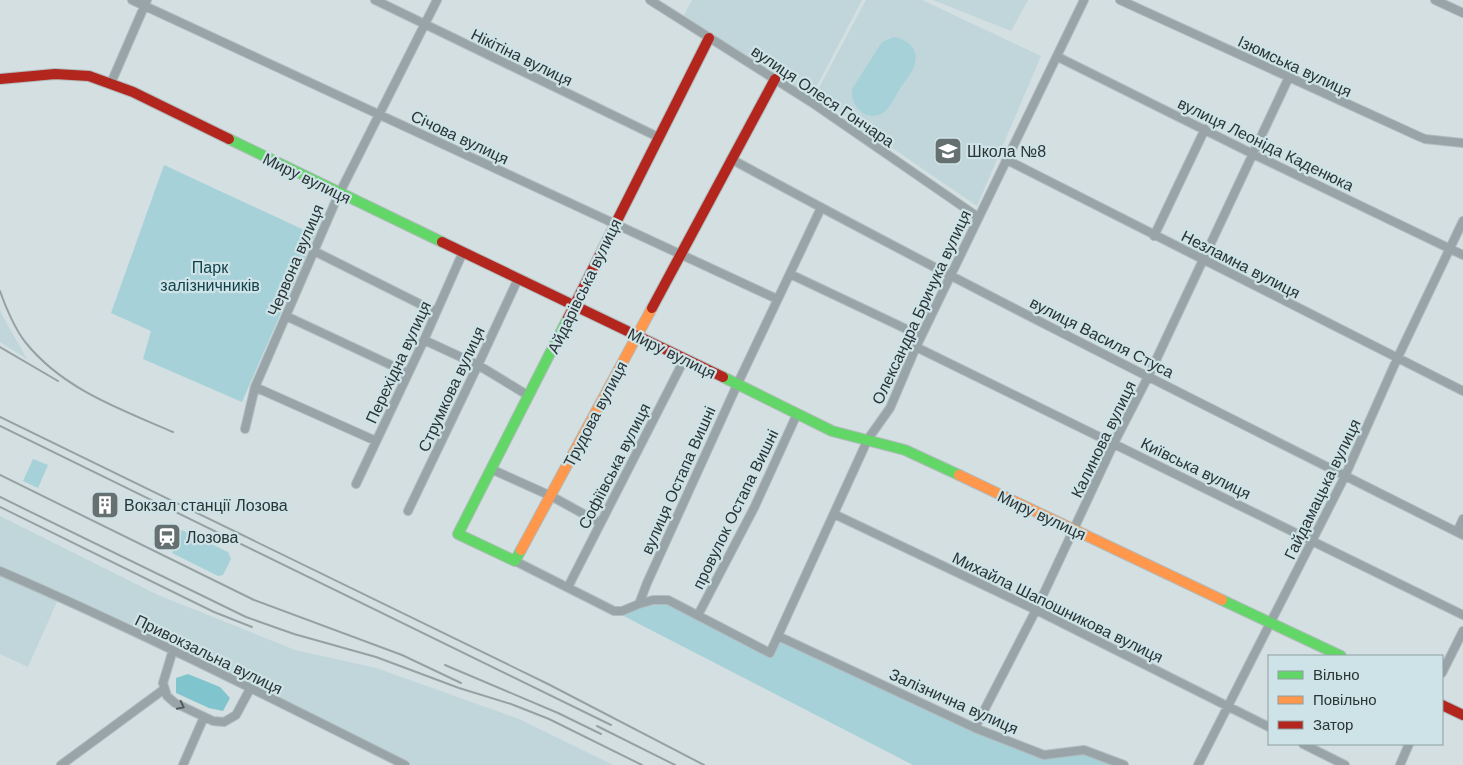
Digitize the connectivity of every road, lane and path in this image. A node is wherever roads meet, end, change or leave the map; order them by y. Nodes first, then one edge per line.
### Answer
1 (132, 0) edge
2 (375, 0) edge
3 (437, 0) edge
4 (650, 0) edge
5 (1084, 0) edge
6 (1120, 0) edge
7 (1434, 0) edge
8 (146, 3) edge
9 (1463, 13) edge
10 (425, 25) junction
11 (709, 38) junction
12 (1058, 57) junction
13 (1289, 77) junction
14 (0, 79) edge
15 (775, 79) junction
16 (111, 83) junction
17 (380, 115) junction
18 (1205, 129) junction
19 (658, 138) junction
20 (1463, 143) edge
21 (1252, 154) junction
22 (731, 159) junction
23 (1007, 160) junction
24 (339, 193) junction
25 (821, 208) junction
26 (978, 217) junction
27 (1463, 221) edge
28 (614, 224) junction
29 (1154, 236) junction
30 (1449, 248) junction
31 (314, 251) junction
32 (462, 252) junction
33 (680, 254) junction
34 (1463, 255) edge
35 (1203, 260) junction
36 (790, 274) junction
37 (951, 274) junction
38 (518, 279) junction
39 (777, 299) junction
40 (574, 306) junction
41 (436, 312) junction
42 (286, 316) junction
43 (638, 336) junction
44 (921, 336) junction
45 (424, 340) junction
46 (916, 347) junction
47 (685, 358) junction
48 (1397, 359) junction
49 (478, 366) junction
50 (408, 373) junction
51 (1148, 377) junction
52 (736, 384) junction
53 (255, 386) junction
54 (1463, 391) edge
55 (529, 396) junction
56 (797, 414) junction
57 (245, 429) dead end
58 (868, 439) junction
59 (376, 441) junction
60 (1114, 443) junction
61 (491, 468) junction
62 (1345, 476) junction
63 (356, 484) dead end
64 (551, 496) junction
65 (408, 511) dead end
66 (834, 514) junction
67 (1463, 519) edge
68 (600, 523) junction
69 (1075, 530) junction
70 (1460, 534) edge
71 (1313, 540) junction
72 (514, 561) junction
73 (0, 571) edge
74 (568, 587) junction
75 (640, 604) junction
76 (1036, 610) junction
77 (698, 615) junction
78 (1463, 615) edge
79 (1271, 622) junction
80 (1463, 632) edge
81 (778, 636) junction
82 (173, 650) junction
83 (1339, 655) edge
84 (1443, 672) edge
85 (250, 689) junction
86 (164, 690) junction
87 (1443, 705) edge
88 (1228, 706) junction
89 (1463, 715) edge
90 (204, 717) junction
91 (1268, 726) edge
92 (975, 728) junction
93 (1305, 745) edge
94 (1409, 745) edge
95 (61, 765) edge
96 (183, 765) edge
97 (404, 765) edge
98 (1124, 765) edge
99 (1198, 765) edge
100 (1346, 765) edge
101 (1400, 765) edge

1 - 8 street, Січова вулиця
2 - 10 street, Нікітіна вулиця
3 - 10 street, Червона вулиця
4 - 11 street, вулиця Олеся Гончара
5 - 12 street, Олександра Бричука вулиця
6 - 13 street, Ізюмська вулиця
7 - 9 street
8 - 16 street
8 - 17 street, Січова вулиця
10 - 17 street, Червона вулиця
10 - 19 street, Нікітіна вулиця
11 - 15 street, вулиця Олеся Гончара
11 - 19 main road, Айдарівська вулиця
12 - 18 street, вулиця Леоніда Каденюка
12 - 23 street, Олександра Бричука вулиця
13 - 20 street, Ізюмська вулиця
13 - 21 street, Калинова вулиця
14 - 16 main road, Миру вулиця
15 - 22 main road, Трудова вулиця
15 - 26 street, вулиця Олеся Гончара
16 - 24 main road, Миру вулиця
17 - 24 street, Червона вулиця
17 - 28 street, Січова вулиця
18 - 21 street, вулиця Леоніда Каденюка
18 - 29 street
19 - 28 main road, Айдарівська вулиця
21 - 30 street, вулиця Леоніда Каденюка
21 - 35 street, Калинова вулиця
22 - 25 street, вулиця Василя Стуса
22 - 33 main road, Трудова вулиця
23 - 26 street, Олександра Бричука вулиця
23 - 29 street, Незламна вулиця
24 - 31 street, Червона вулиця
24 - 32 main road, Миру вулиця
25 - 36 street, вулиця Остапа Вишні
25 - 37 street, вулиця Василя Стуса
26 - 37 street, Олександра Бричука вулиця
27 - 30 street, Гайдамацька вулиця
28 - 33 street, Січова вулиця
28 - 40 main road, Айдарівська вулиця
29 - 35 street, Незламна вулиця
30 - 34 street, вулиця Леоніда Каденюка
30 - 48 street, Гайдамацька вулиця
31 - 41 street
31 - 42 street, Червона вулиця
32 - 38 main road, Миру вулиця
32 - 41 street, Перехідна вулиця
33 - 39 street, Січова вулиця
33 - 43 main road, Трудова вулиця
35 - 48 street, Незламна вулиця
35 - 51 street, Калинова вулиця
36 - 39 street, вулиця Остапа Вишні
36 - 44 street
37 - 44 street, Олександра Бричука вулиця
37 - 51 street, вулиця Василя Стуса
38 - 40 main road, Миру вулиця
38 - 49 street, Струмкова вулиця
39 - 52 street, вулиця Остапа Вишні
40 - 43 main road, Миру вулиця
40 - 55 main road, Айдарівська вулиця
41 - 45 street, Перехідна вулиця
42 - 50 street
42 - 53 street, Червона вулиця
43 - 47 main road, Миру вулиця
43 - 64 main road, Трудова вулиця
44 - 46 street, Олександра Бричука вулиця
45 - 49 street
45 - 50 street, Перехідна вулиця
46 - 58 street, Олександра Бричука вулиця
46 - 60 street, Київська вулиця
47 - 52 main road, Миру вулиця
47 - 68 street, Софіївська вулиця
48 - 54 street, Незламна вулиця
48 - 62 street, Гайдамацька вулиця
49 - 55 street
49 - 65 street, Струмкова вулиця
50 - 59 street, Перехідна вулиця
51 - 60 street, Калинова вулиця
51 - 62 street, вулиця Василя Стуса
52 - 56 main road, Миру вулиця
52 - 75 street, вулиця Остапа Вишні
53 - 57 street, Червона вулиця
53 - 59 street
55 - 61 main road, Айдарівська вулиця
56 - 58 main road, Миру вулиця
56 - 77 street, провулок Остапа Вишні
58 - 66 street, Олександра Бричука вулиця
58 - 69 main road, Миру вулиця
59 - 63 street, Перехідна вулиця
60 - 69 street, Калинова вулиця
60 - 71 street, Київська вулиця
61 - 64 street
61 - 72 main road, Айдарівська вулиця
62 - 70 street, вулиця Василя Стуса
62 - 71 street, Гайдамацька вулиця
64 - 68 street
64 - 72 main road, Трудова вулиця
66 - 76 street, Михайла Шапошникова вулиця
66 - 81 street, Олександра Бричука вулиця
67 - 70 street
68 - 74 street, Софіївська вулиця
69 - 76 street, Калинова вулиця
69 - 79 main road, Миру вулиця
71 - 78 street, Київська вулиця
71 - 79 street, Гайдамацька вулиця
72 - 74 street
73 - 82 street, Привокзальна вулиця
74 - 75 street
75 - 77 street
76 - 88 street, Михайла Шапошникова вулиця
76 - 92 street, Калинова вулиця
77 - 81 street, Олександра Бричука вулиця
79 - 83 main road, Миру вулиця
79 - 88 street, Гайдамацька вулиця
80 - 84 street
81 - 92 street, Залізнична вулиця
82 - 85 street, Привокзальна вулиця
82 - 86 street
85 - 90 street
85 - 97 street, Привокзальна вулиця
86 -> 90 street
86 - 95 street
87 - 89 main road
88 - 91 street, Михайла Шапошникова вулиця
88 - 99 street, Гайдамацька вулиця
90 - 96 street
92 - 98 street, Залізнична вулиця
93 - 100 street
94 - 101 street

